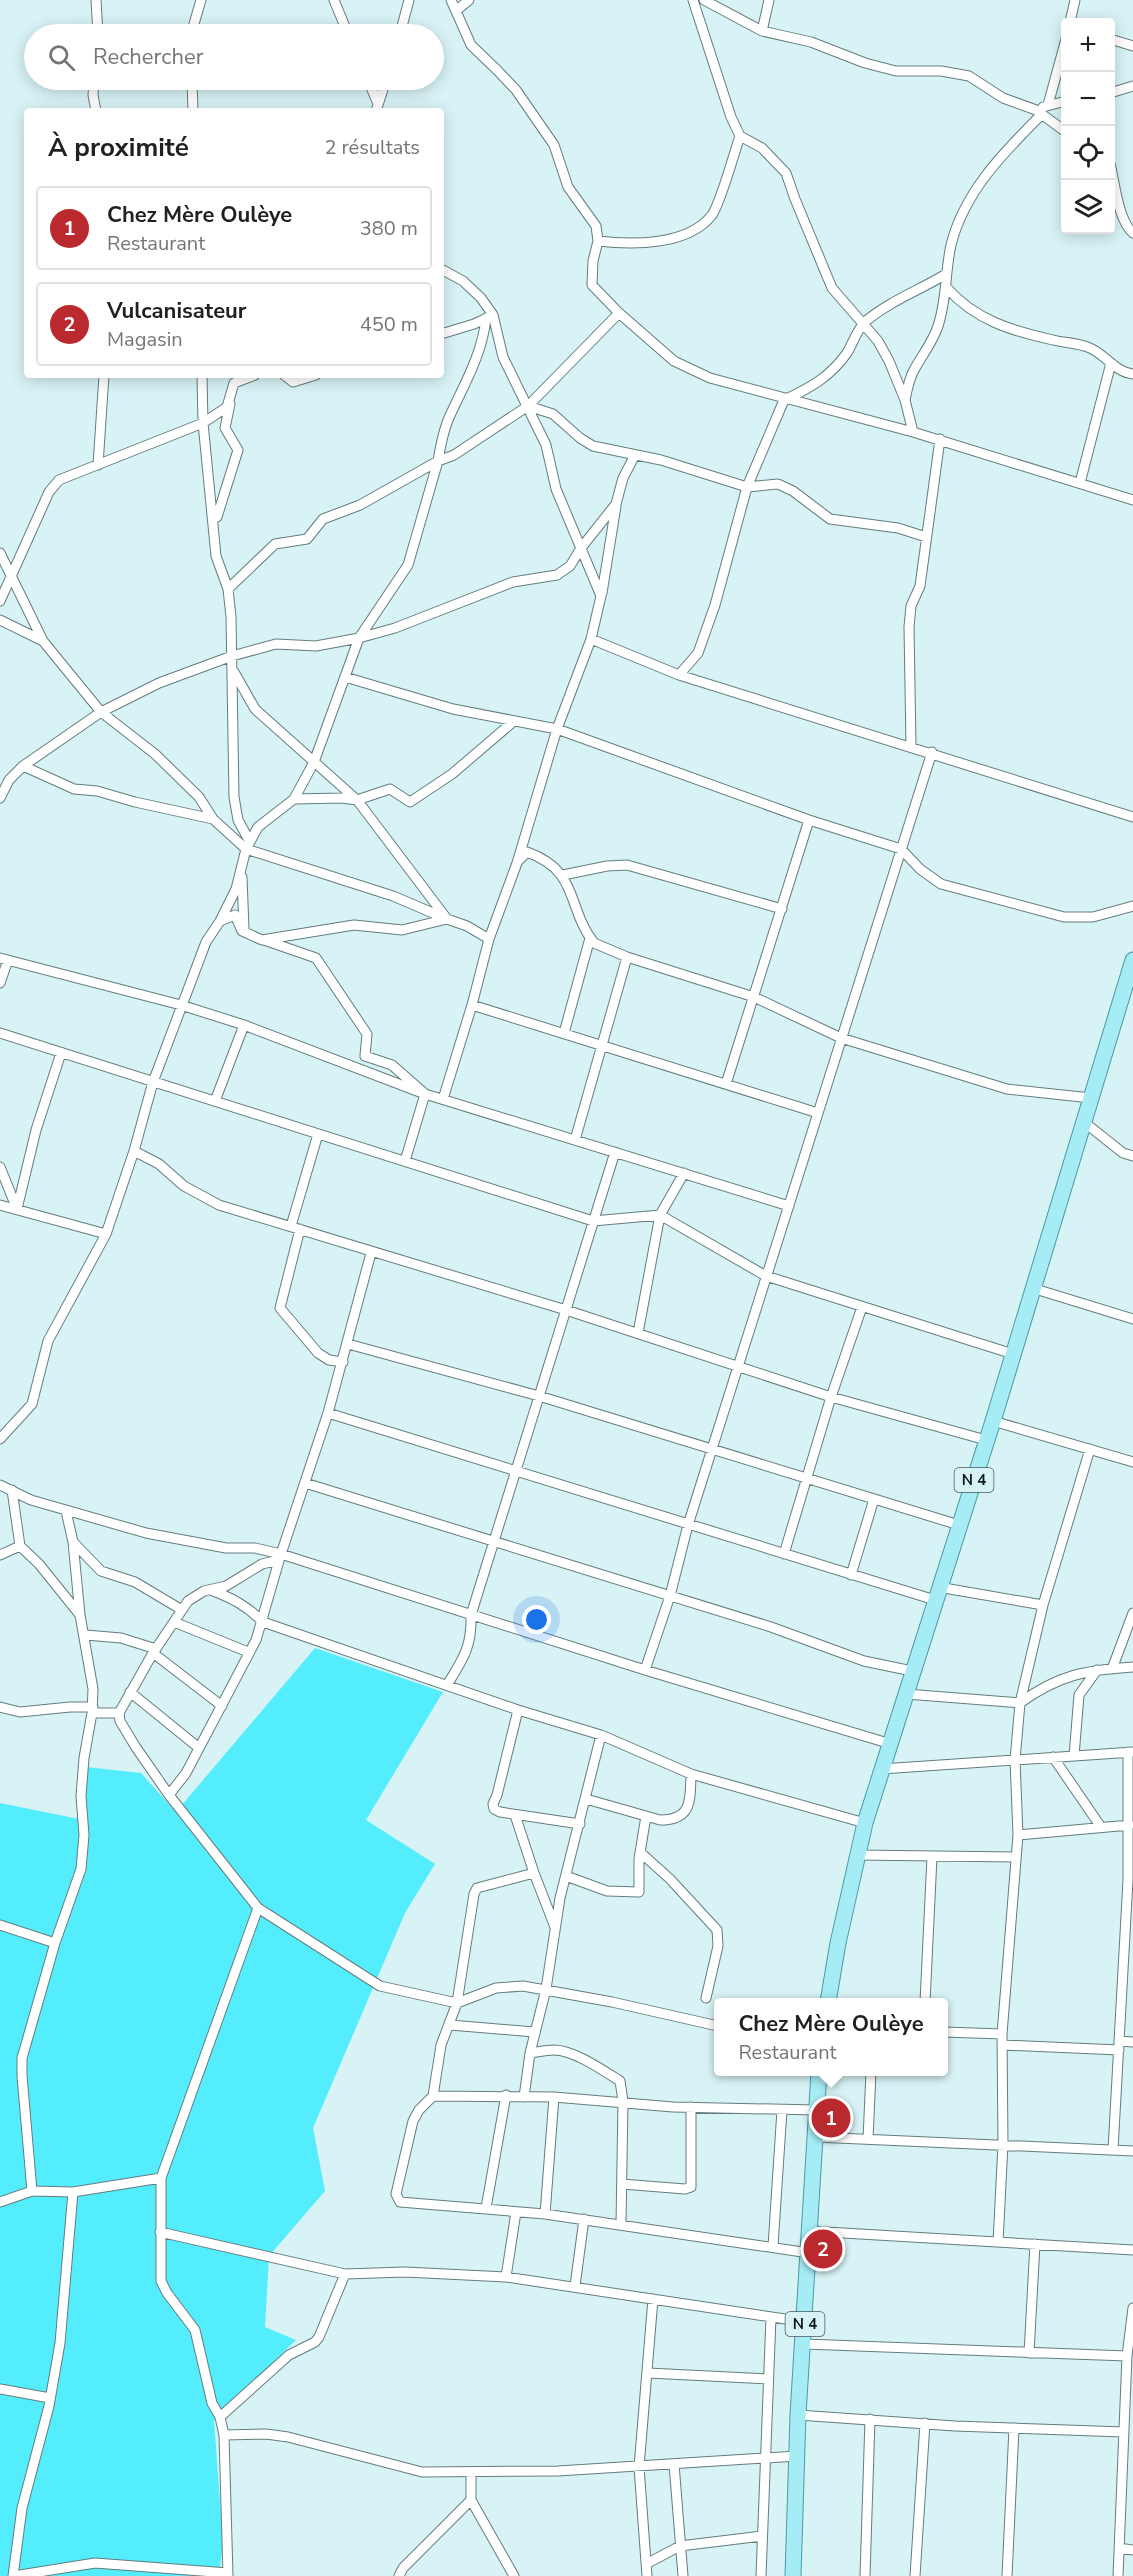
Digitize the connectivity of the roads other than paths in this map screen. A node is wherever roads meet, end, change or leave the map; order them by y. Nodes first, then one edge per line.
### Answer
1 (96, 0) edge
2 (201, 0) edge
3 (334, 0) edge
4 (409, 0) edge
5 (452, 0) edge
6 (469, 0) edge
7 (693, 0) edge
8 (704, 0) edge
9 (769, 0) edge
10 (1075, 0) edge
11 (457, 10) junction
12 (1071, 18) edge
13 (97, 24) edge
14 (194, 24) edge
15 (344, 24) edge
16 (403, 24) edge
17 (762, 31) junction
18 (1115, 41) edge
19 (1133, 46) edge
20 (1061, 55) edge
21 (1133, 86) edge
22 (93, 90) edge
23 (192, 90) edge
24 (371, 90) edge
25 (383, 90) edge
26 (1123, 90) junction
27 (1115, 92) edge
28 (1133, 96) edge
29 (1061, 102) edge
30 (1048, 105) junction
31 (377, 107) edge
32 (95, 108) edge
33 (193, 108) edge
34 (1038, 113) junction
35 (1061, 129) edge
36 (740, 135) junction
37 (1114, 180) edge
38 (1133, 233) edge
39 (598, 241) junction
40 (444, 271) edge
41 (946, 274) junction
42 (947, 288) junction
43 (620, 313) junction
44 (489, 316) junction
45 (863, 323) junction
46 (444, 333) edge
47 (1111, 363) junction
48 (1133, 374) edge
49 (104, 378) edge
50 (195, 378) edge
51 (202, 378) edge
52 (243, 378) edge
53 (246, 378) edge
54 (288, 378) edge
55 (306, 378) edge
56 (234, 382) junction
57 (784, 399) junction
58 (202, 400) junction
59 (904, 400) junction
60 (528, 406) junction
61 (203, 423) junction
62 (913, 432) junction
63 (940, 440) junction
64 (635, 455) junction
65 (438, 461) junction
66 (98, 465) junction
67 (1080, 483) junction
68 (747, 487) junction
69 (1133, 500) edge
70 (616, 504) junction
71 (215, 524) junction
72 (926, 537) junction
73 (581, 548) junction
74 (0, 553) edge
75 (11, 574) junction
76 (228, 589) junction
77 (601, 596) junction
78 (0, 601) edge
79 (0, 620) edge
80 (359, 638) junction
81 (591, 639) junction
82 (43, 641) junction
83 (232, 656) junction
84 (233, 670) junction
85 (679, 675) junction
86 (345, 677) junction
87 (101, 712) junction
88 (513, 721) junction
89 (557, 729) junction
90 (911, 746) junction
91 (932, 752) junction
92 (314, 762) junction
93 (23, 766) junction
94 (0, 798) edge
95 (294, 799) junction
96 (357, 800) junction
97 (1133, 817) edge
98 (213, 819) junction
99 (809, 820) junction
100 (248, 845) junction
101 (901, 849) junction
102 (516, 863) junction
103 (242, 868) junction
104 (563, 875) junction
105 (1133, 906) edge
106 (782, 909) junction
107 (447, 918) junction
108 (220, 921) junction
109 (590, 938) junction
110 (489, 939) junction
111 (262, 940) junction
112 (627, 957) junction
113 (4, 959) edge
114 (1133, 960) edge
115 (0, 983) edge
116 (754, 997) junction
117 (181, 1005) junction
118 (472, 1005) junction
119 (244, 1025) junction
120 (0, 1033) edge
121 (564, 1033) junction
122 (841, 1038) junction
123 (602, 1045) junction
124 (61, 1053) junction
125 (153, 1082) junction
126 (726, 1084) junction
127 (425, 1094) junction
128 (1091, 1098) junction
129 (443, 1099) junction
130 (214, 1101) junction
131 (818, 1113) junction
132 (1084, 1122) junction
133 (318, 1134) junction
134 (575, 1140) junction
135 (134, 1151) junction
136 (615, 1152) junction
137 (1133, 1156) edge
138 (405, 1161) junction
139 (0, 1167) edge
140 (684, 1173) junction
141 (0, 1205) edge
142 (789, 1206) junction
143 (17, 1209) junction
144 (660, 1215) junction
145 (593, 1221) junction
146 (296, 1228) junction
147 (106, 1234) junction
148 (372, 1253) junction
149 (766, 1276) junction
150 (1032, 1288) junction
151 (862, 1306) junction
152 (566, 1310) junction
153 (1133, 1319) edge
154 (638, 1333) junction
155 (348, 1344) junction
156 (1013, 1354) junction
157 (343, 1362) junction
158 (740, 1366) junction
159 (539, 1396) junction
160 (831, 1397) junction
161 (328, 1413) junction
162 (993, 1420) junction
163 (0, 1439) edge
164 (986, 1440) junction
165 (1090, 1449) junction
166 (712, 1450) junction
167 (1133, 1462) edge
168 (516, 1471) junction
169 (806, 1479) junction
170 (305, 1483) junction
171 (0, 1485) edge
172 (12, 1490) junction
173 (874, 1499) junction
174 (66, 1511) junction
175 (688, 1525) junction
176 (959, 1525) junction
177 (73, 1542) junction
178 (494, 1543) junction
179 (20, 1546) junction
180 (5, 1549) edge
181 (784, 1554) junction
182 (0, 1555) edge
183 (280, 1557) junction
184 (851, 1575) junction
185 (211, 1590) junction
186 (936, 1593) junction
187 (670, 1596) junction
188 (1043, 1605) junction
189 (182, 1610) junction
190 (1133, 1613) edge
191 (80, 1615) junction
192 (471, 1615) junction
193 (174, 1622) junction
194 (263, 1622) junction
195 (86, 1635) junction
196 (154, 1651) junction
197 (249, 1652) junction
198 (1133, 1667) edge
199 (1112, 1669) junction
200 (645, 1670) junction
201 (1097, 1670) junction
202 (912, 1671) junction
203 (447, 1685) junction
204 (130, 1692) junction
205 (906, 1694) junction
206 (1020, 1703) junction
207 (222, 1706) junction
208 (0, 1707) edge
209 (92, 1710) junction
210 (518, 1710) junction
211 (119, 1713) junction
212 (601, 1735) junction
213 (891, 1744) junction
214 (200, 1748) junction
215 (1130, 1752) edge
216 (1074, 1756) junction
217 (1053, 1757) junction
218 (1015, 1760) junction
219 (882, 1769) junction
220 (691, 1774) junction
221 (169, 1795) junction
222 (586, 1798) junction
223 (515, 1815) junction
224 (646, 1816) junction
225 (865, 1823) junction
226 (580, 1824) junction
227 (1130, 1825) junction
228 (1101, 1827) junction
229 (1018, 1835) junction
230 (640, 1852) junction
231 (857, 1855) junction
232 (932, 1857) junction
233 (1015, 1857) junction
234 (534, 1873) junction
235 (566, 1876) junction
236 (1130, 1879) edge
237 (258, 1908) junction
238 (0, 1925) edge
239 (555, 1928) junction
240 (55, 1943) junction
241 (1128, 1953) edge
242 (546, 1989) junction
243 (706, 1998) dead end
244 (829, 1998) edge
245 (925, 1998) edge
246 (457, 2003) junction
247 (450, 2025) junction
248 (714, 2025) edge
249 (534, 2032) junction
250 (948, 2032) edge
251 (1002, 2034) junction
252 (1133, 2042) edge
253 (1002, 2045) junction
254 (1119, 2045) junction
255 (530, 2053) junction
256 (819, 2076) edge
257 (871, 2076) edge
258 (433, 2096) junction
259 (506, 2096) junction
260 (524, 2097) junction
261 (554, 2097) junction
262 (623, 2101) junction
263 (691, 2107) junction
264 (782, 2110) junction
265 (816, 2110) junction
266 (814, 2137) junction
267 (868, 2139) junction
268 (1003, 2144) junction
269 (1113, 2150) junction
270 (1133, 2151) edge
271 (161, 2178) junction
272 (622, 2184) junction
273 (32, 2192) junction
274 (73, 2192) junction
275 (0, 2202) edge
276 (486, 2208) junction
277 (516, 2212) junction
278 (545, 2214) junction
279 (584, 2219) junction
280 (621, 2224) junction
281 (809, 2231) junction
282 (160, 2232) junction
283 (998, 2242) junction
284 (1035, 2244) junction
285 (773, 2246) junction
286 (1133, 2250) edge
287 (809, 2253) junction
288 (345, 2274) junction
289 (506, 2277) junction
290 (575, 2286) junction
291 (653, 2299) junction
292 (1133, 2308) edge
293 (771, 2317) junction
294 (805, 2322) junction
295 (804, 2344) junction
296 (1029, 2352) junction
297 (1127, 2356) junction
298 (648, 2373) junction
299 (768, 2379) junction
300 (1130, 2381) edge
301 (0, 2389) edge
302 (50, 2398) junction
303 (798, 2415) junction
304 (220, 2417) junction
305 (870, 2419) junction
306 (925, 2423) junction
307 (1014, 2428) junction
308 (1125, 2432) junction
309 (224, 2435) junction
310 (797, 2456) junction
311 (765, 2458) junction
312 (674, 2464) junction
313 (639, 2467) junction
314 (471, 2473) junction
315 (1133, 2475) edge
316 (1122, 2476) junction
317 (471, 2500) junction
318 (762, 2536) junction
319 (680, 2546) junction
320 (1119, 2548) junction
321 (1133, 2550) edge
322 (648, 2563) junction
323 (228, 2574) edge
324 (13, 2576) edge
325 (399, 2576) edge
326 (514, 2576) edge
327 (647, 2576) edge
328 (683, 2576) edge
329 (760, 2576) edge
330 (793, 2576) edge
331 (865, 2576) edge
332 (915, 2576) edge
333 (1007, 2576) edge
334 (1118, 2576) edge

1 - 13 street
2 - 14 street
3 - 15 street
4 - 16 street
5 - 11 street
6 - 11 street
7 - 36 street
8 - 17 street
9 - 17 street
10 - 12 street
11 - 39 street
17 - 34 street
18 - 19 street
20 - 30 street
21 - 26 street
22 - 32 street
23 - 33 street
24 - 31 street
25 - 31 street
26 - 27 street
26 - 28 street
29 - 30 street
30 - 34 street
34 - 35 street
34 - 41 street
36 - 39 street
36 - 45 street
37 - 38 street
39 - 43 street
40 - 44 street
41 - 42 street
41 - 45 street
42 - 47 street
42 - 59 street
43 - 57 street
43 - 60 street
44 - 46 street
44 - 60 street
44 - 65 street
45 - 57 street
45 - 59 street
47 - 48 street
47 - 67 street
49 - 66 street
50 - 58 street
51 - 58 street
52 - 56 street
53 - 56 street
54 - 55 street
56 - 61 street
56 - 71 street
57 - 62 street
57 - 68 street
58 - 61 street
59 - 62 street
60 - 64 street
60 - 65 street
60 - 73 street
61 - 66 street
61 - 71 street
62 - 63 street
63 - 67 street
63 - 72 street
64 - 68 street
64 - 70 street
65 - 76 street
65 - 80 street
66 - 75 street
67 - 69 street
68 - 72 street
68 - 85 street
70 - 73 street
70 - 77 street
71 - 76 street
72 - 90 street
73 - 77 street
73 - 80 street
74 - 75 street
75 - 78 street
75 - 82 street
76 - 83 street
77 - 81 street
79 - 82 street
80 - 83 street
80 - 86 street
81 - 85 street
81 - 89 street
82 - 87 street
83 - 84 street
83 - 87 street
84 - 92 street
84 - 100 street
85 - 90 street
86 - 88 street
86 - 92 street
87 - 93 street
87 - 98 street
88 - 89 street
88 - 96 street
89 - 99 street
89 - 102 street
90 - 91 street
91 - 97 street
91 - 101 street
92 - 95 street
92 - 96 street
93 - 94 street
93 - 98 street
95 - 96 street
95 - 100 street
96 - 107 street
98 - 100 street
99 - 101 street
99 - 106 street
100 - 103 street
100 - 107 street
101 - 105 street
101 - 122 street
102 - 104 street
102 - 110 street
103 - 108 street
103 - 111 street
104 - 106 street
104 - 109 street
106 - 116 street
107 - 110 street
107 - 111 street
108 - 111 street
108 - 117 street
109 - 112 street
109 - 121 street
110 - 118 street
111 - 127 street
112 - 116 street
112 - 123 street
113 - 115 street
113 - 117 street
114 - 128 main road, N 4
116 - 122 street
116 - 126 street
117 - 119 street
117 - 125 street
118 - 121 street
118 - 129 street
119 - 127 street
119 - 130 street
120 - 124 street
121 - 123 street
122 - 128 street
122 - 131 street
123 - 126 street
123 - 134 street
124 - 125 street
124 - 143 street
125 - 130 street
125 - 135 street
126 - 131 street
127 - 129 street
127 - 138 street
128 - 132 main road, N 4
129 - 134 street
130 - 133 street
131 - 142 street
132 - 137 street
132 - 150 main road, N 4
133 - 138 street
133 - 146 street
134 - 136 street
135 - 146 street
135 - 147 street
136 - 140 street
136 - 145 street
138 - 145 street
139 - 143 street
140 - 142 street
140 - 144 street
141 - 143 street
142 - 149 street
143 - 147 street
144 - 145 street
144 - 149 street
144 - 154 street
145 - 152 street
146 - 148 street
146 - 157 street
147 - 163 street
148 - 152 street
148 - 155 street
149 - 151 street
149 - 158 street
150 - 153 street
150 - 156 main road, N 4
151 - 156 street
151 - 160 street
152 - 154 street
152 - 159 street
154 - 158 street
155 - 157 street
155 - 159 street
156 - 162 main road, N 4
157 - 161 street
158 - 160 street
158 - 166 street
159 - 166 street
159 - 168 street
160 - 164 street
160 - 169 street
161 - 168 street
161 - 170 street
162 - 164 main road, N 4
162 - 165 street
164 - 176 main road, N 4
165 - 167 street
165 - 188 street
166 - 169 street
166 - 175 street
168 - 175 street
168 - 178 street
169 - 173 street
169 - 181 street
170 - 178 street
170 - 183 street
171 - 172 street
172 - 174 street
172 - 179 street
173 - 176 street
173 - 184 street
174 - 177 street
174 - 183 street
175 - 181 street
175 - 187 street
176 - 186 main road, N 4
177 - 189 street
177 - 191 street
178 - 187 street
178 - 192 street
179 - 180 street
179 - 191 street
180 - 182 street
181 - 184 street
183 - 185 street
183 - 192 street
183 - 194 street
184 - 186 street
185 - 189 street
185 - 194 street
186 - 188 street
186 - 202 main road, N 4
187 - 200 street
187 - 202 street
188 - 206 street
189 - 193 street
190 - 199 street
191 - 195 street
192 - 200 street
192 - 203 street
193 - 196 street
193 - 197 street
194 - 197 street
194 - 203 street
195 - 196 street
195 - 209 street
196 - 204 street
196 - 207 street
197 - 207 street
198 - 199 street
199 - 201 street
200 - 213 street
201 - 206 street
201 - 216 street
202 - 205 main road, N 4
203 - 210 street
204 - 211 street
204 - 214 street
205 - 206 street
205 - 213 main road, N 4
206 - 218 street
207 - 214 street
208 - 209 street
209 - 211 street
209 - 240 street
210 - 212 street
210 - 223 street
211 - 221 street
212 - 220 street
212 - 222 street
213 - 219 main road, N 4
214 - 221 street
215 - 216 street
215 - 227 street
216 - 217 street
217 - 218 street
217 - 228 street
218 - 219 street
218 - 229 street
219 - 225 main road, N 4
220 - 224 street
220 - 225 street
221 - 237 street
222 - 224 street
222 - 226 street
223 - 226 street
223 - 234 street
224 - 230 street
225 - 231 main road, N 4
226 - 235 street
227 - 228 street
227 - 236 street
228 - 229 street
229 - 233 street
230 - 235 street
230 - 243 street
231 - 232 street
231 - 244 main road, N 4
232 - 233 street
232 - 245 street
233 - 251 street
234 - 239 street
234 - 246 street
235 - 239 street
236 - 241 street
237 - 246 street
237 - 271 street
238 - 240 street
239 - 242 street
240 - 273 street
241 - 254 street
242 - 246 street
242 - 248 street
242 - 249 street
246 - 247 street
247 - 249 street
247 - 258 street
249 - 255 street
250 - 251 street
251 - 253 street
252 - 254 street
253 - 254 street
253 - 268 street
254 - 269 street
255 - 260 street
255 - 262 street
256 - 265 main road, N 4
257 - 267 street
258 - 259 street
258 - 276 street
259 - 260 street
259 - 276 street
260 - 261 street
261 - 262 street
261 - 278 street
262 - 263 street
262 - 272 street
263 - 264 street
263 - 272 street
264 - 265 street
264 - 285 street
265 - 266 main road, N 4
266 - 267 street
266 - 281 main road, N 4
267 - 268 street
268 - 269 street
268 - 283 street
269 - 270 street
271 - 274 street
271 - 282 street
272 - 280 street
273 - 274 street
273 - 275 street
274 - 302 street
276 - 277 street
277 - 278 street
277 - 289 street
278 - 279 street
279 - 280 street
279 - 290 street
280 - 285 street
281 - 283 street
281 - 287 main road, N 4
282 - 288 street
282 - 304 street
283 - 284 street
284 - 286 street
284 - 296 street
285 - 287 street
287 - 294 main road, N 4
288 - 289 street
288 - 304 street
289 - 290 street
290 - 291 street
291 - 293 street
291 - 298 street
292 - 297 street
293 - 294 street
293 - 299 street
294 - 295 main road, N 4
295 - 296 street
295 - 303 main road, N 4
296 - 297 street
297 - 300 street
298 - 299 street
298 - 313 street
299 - 311 street
300 - 308 street
301 - 302 street
302 - 324 street
303 - 305 street
303 - 310 main road, N 4
304 - 309 street
305 - 306 street
305 - 331 street
306 - 307 street
306 - 332 street
307 - 308 street
307 - 333 street
308 - 316 street
309 - 314 street
309 - 323 street
310 - 311 street
310 - 330 main road, N 4
311 - 312 street
311 - 318 street
312 - 313 street
312 - 319 street
313 - 314 street
313 - 322 street
314 - 317 street
315 - 316 street
316 - 320 street
317 - 325 street
317 - 326 street
318 - 319 street
318 - 329 street
319 - 322 street
319 - 328 street
320 - 321 street
320 - 334 street
322 - 327 street
323 - 324 street

